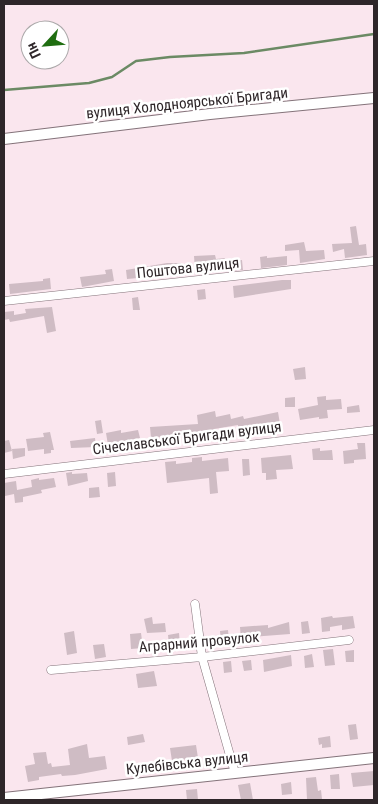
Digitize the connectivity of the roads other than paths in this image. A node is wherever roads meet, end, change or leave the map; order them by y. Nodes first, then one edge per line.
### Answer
1 (374, 98) edge
2 (4, 139) edge
3 (374, 261) edge
4 (4, 302) edge
5 (374, 430) edge
6 (4, 474) edge
7 (195, 604) dead end
8 (349, 640) dead end
9 (202, 657) junction
10 (51, 670) dead end
11 (374, 758) edge
12 (235, 772) junction
13 (4, 798) edge

1 - 2 street, вулиця Холодноярської Бригади
3 - 4 street, Поштова вулиця
5 - 6 street, Січеславської Бригади вулиця
7 - 9 street
8 - 9 street, Аграрний провулок
9 - 10 street, Аграрний провулок
9 - 12 street
11 - 12 street, Кулебівська вулиця
12 - 13 street, Кулебівська вулиця

